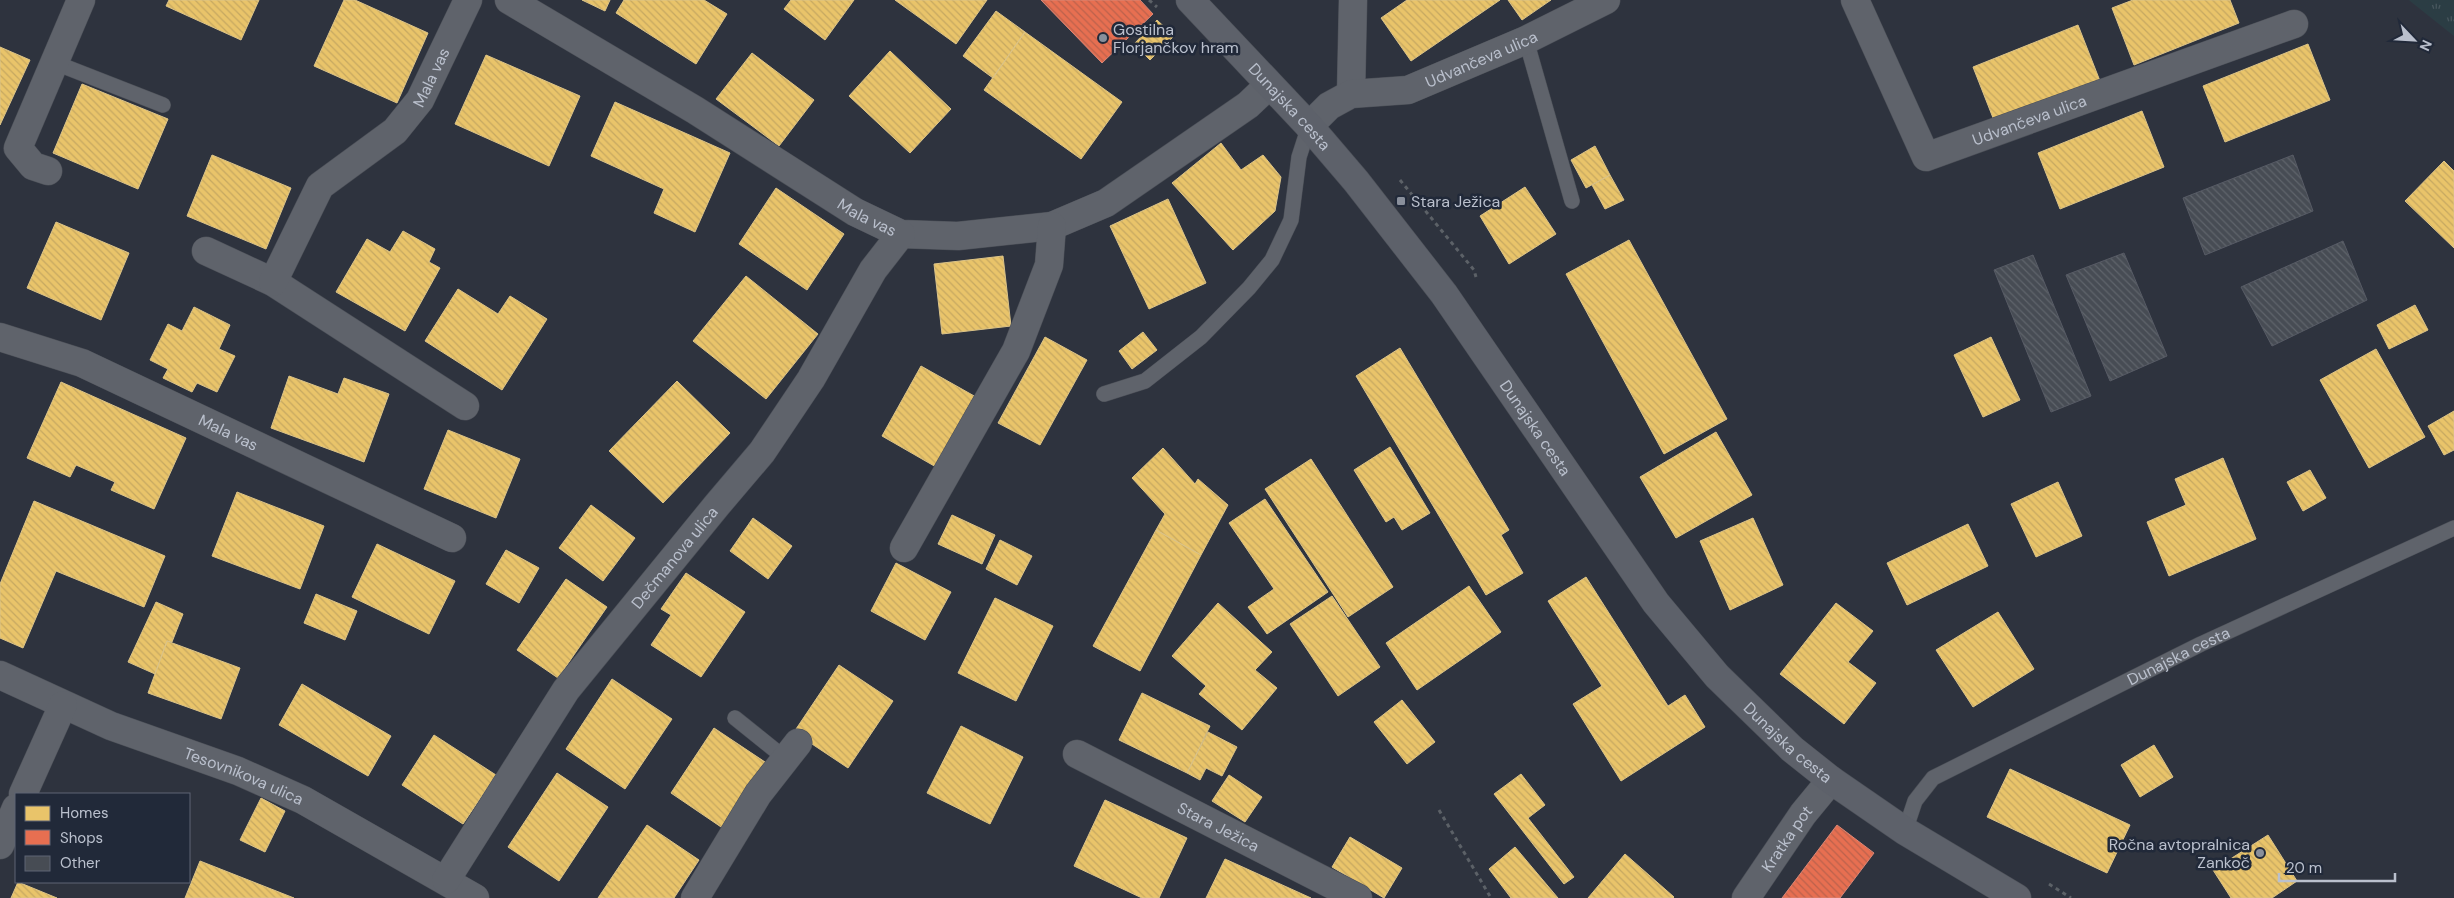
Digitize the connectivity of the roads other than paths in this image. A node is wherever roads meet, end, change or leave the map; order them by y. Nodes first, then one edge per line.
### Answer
1 (81, 0) edge
2 (468, 0) edge
3 (509, 0) edge
4 (1190, 0) edge
5 (1353, 0) edge
6 (1606, 0) edge
7 (1855, 0) edge
8 (2294, 24) dead end
9 (1526, 40) junction
10 (53, 62) junction
11 (1269, 85) junction
12 (1351, 94) junction
13 (163, 105) dead end
14 (1310, 126) junction
15 (48, 171) dead end
16 (1572, 201) dead end
17 (1052, 226) junction
18 (901, 234) junction
19 (206, 251) dead end
20 (273, 282) junction
21 (0, 337) edge
22 (1104, 394) dead end
23 (465, 406) dead end
24 (2454, 528) edge
25 (452, 538) dead end
26 (904, 548) dead end
27 (0, 675) edge
28 (63, 705) junction
29 (735, 718) dead end
30 (792, 751) joint
31 (1078, 754) dead end
32 (1831, 780) junction
33 (23, 793) edge
34 (15, 810) edge
35 (1905, 831) junction
36 (0, 845) edge
37 (446, 880) junction
38 (475, 898) edge
39 (694, 898) edge
40 (1358, 898) edge
41 (1746, 898) edge
42 (2018, 898) edge

1 - 10 street
2 - 20 street, Mala vas
3 - 18 street, Mala vas
4 - 11 main road, Dunajska cesta
5 - 12 street
6 - 9 street, Udvančeva ulica
7 - 8 street, Udvančeva ulica
9 - 12 street, Udvančeva ulica
9 - 16 lane
10 - 13 lane
10 - 15 street
11 - 14 main road, Dunajska cesta
11 - 17 street, Mala vas
12 - 14 street, Udvančeva ulica
14 - 22 lane
14 - 32 main road, Dunajska cesta
17 - 18 street, Mala vas
17 - 26 street
18 - 37 street, Dečmanova ulica
19 - 20 street
20 - 23 street
21 - 25 street, Mala vas
24 - 35 lane, Dunajska cesta
27 - 28 street, Tesovnikova ulica
28 - 33 street
28 - 37 street, Tesovnikova ulica
29 - 30 lane
30 - 39 street
31 - 40 street, Stara Ježica
32 - 35 main road, Dunajska cesta
32 - 41 street, Kratka pot
34 - 36 street
35 - 42 main road, Dunajska cesta
37 - 38 street, Tesovnikova ulica

